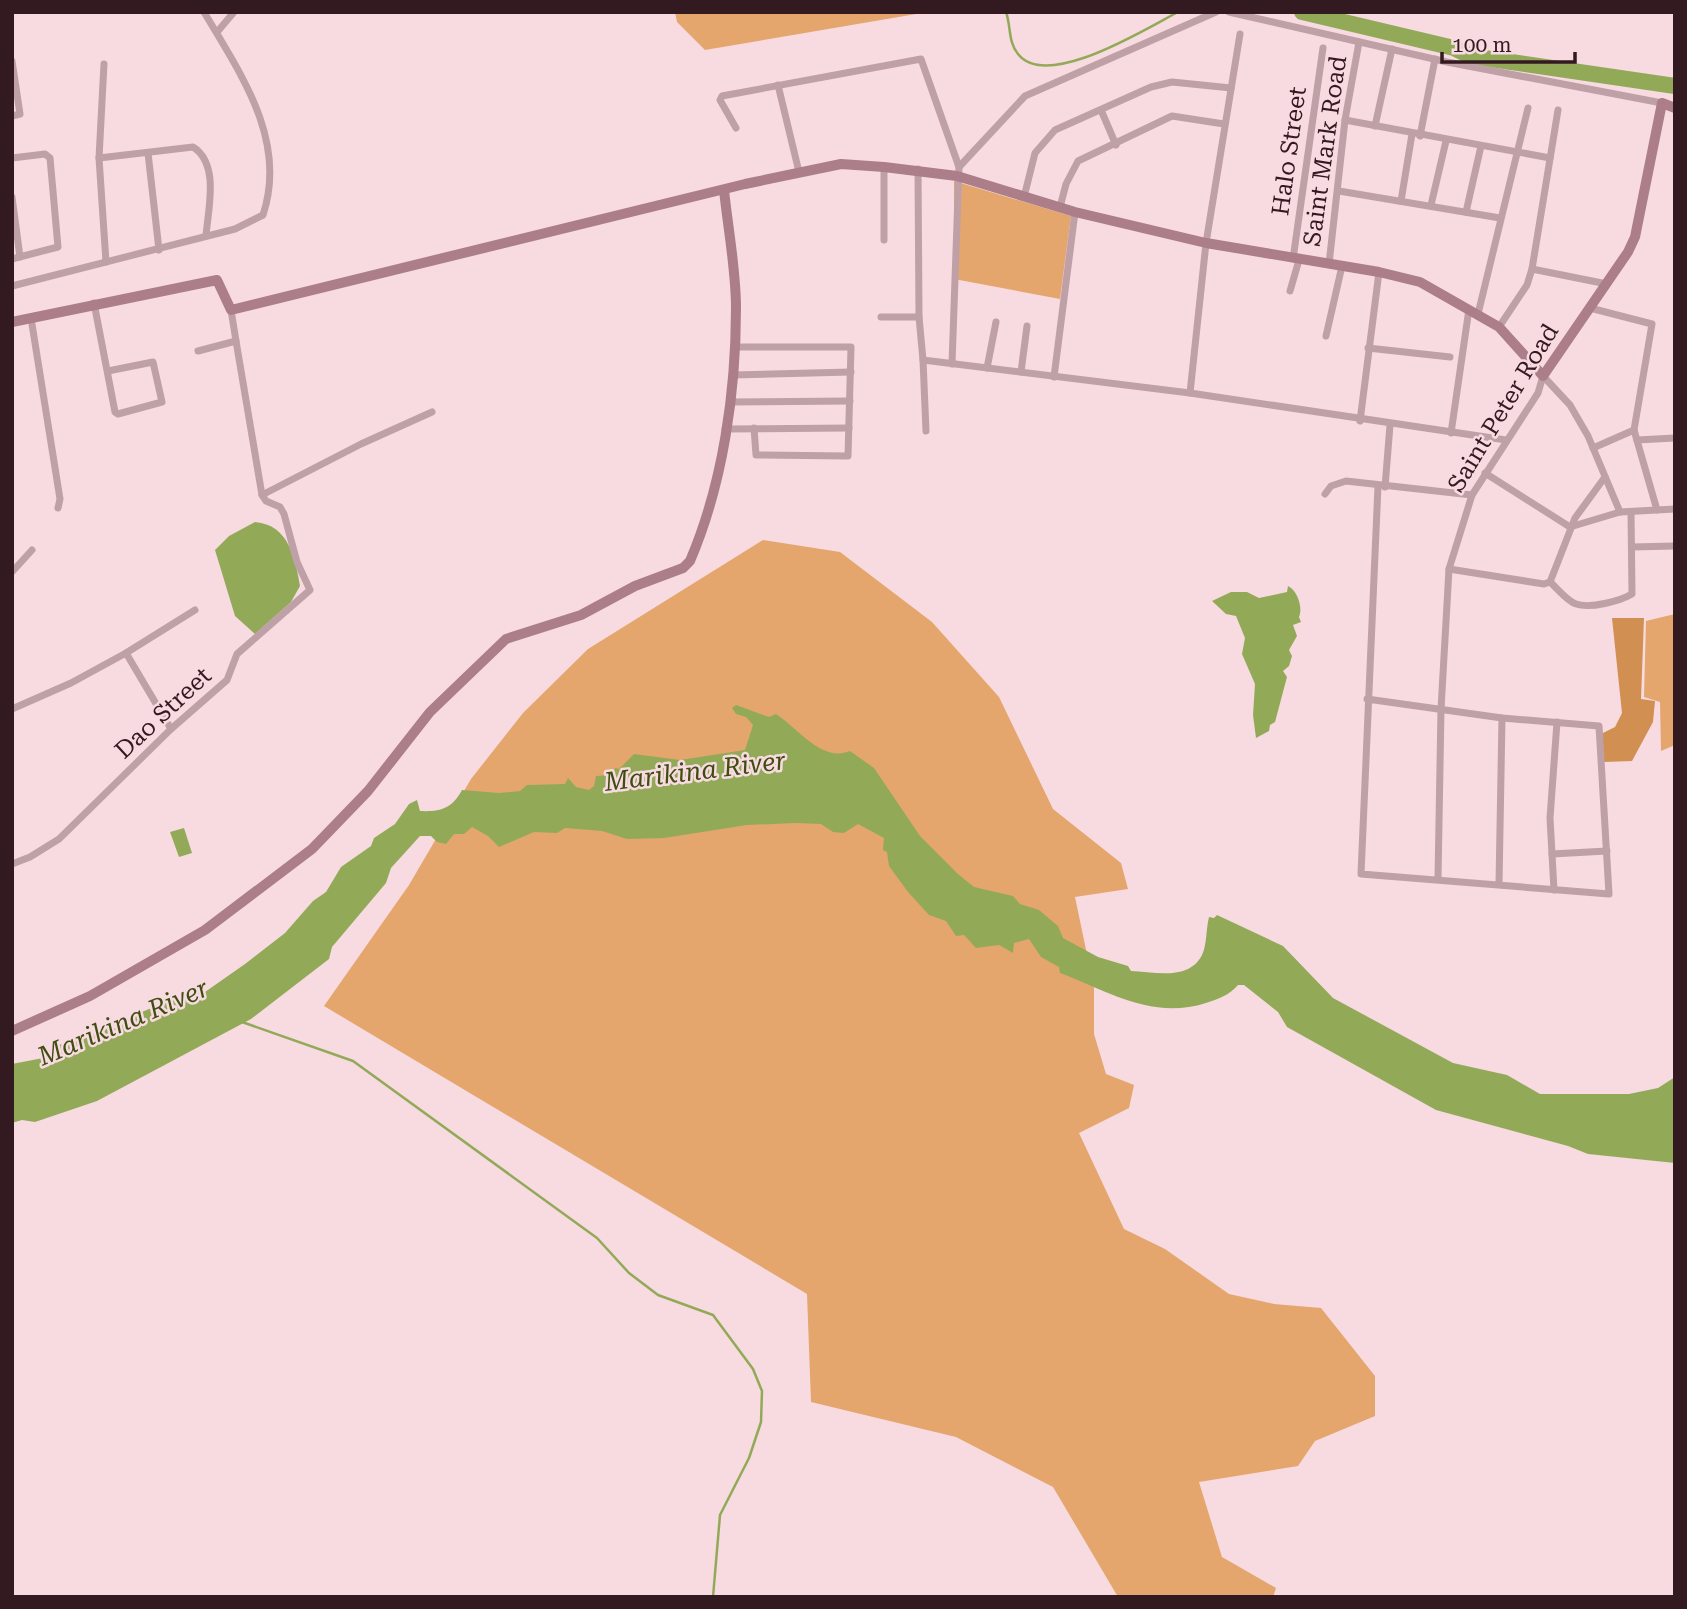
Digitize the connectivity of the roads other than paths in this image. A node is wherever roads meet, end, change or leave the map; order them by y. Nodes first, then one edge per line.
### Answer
1 (204, 12) edge
2 (234, 12) edge
3 (1216, 12) edge
4 (1229, 12) edge
5 (218, 31) junction
6 (1240, 34) dead end
7 (1359, 42) junction
8 (1323, 48) dead end
9 (1392, 49) junction
10 (1435, 59) junction
11 (12, 61) edge
12 (104, 64) dead end
13 (778, 85) junction
14 (1231, 88) junction
15 (1662, 103) junction
16 (1528, 107) dead end
17 (1675, 108) edge
18 (1101, 110) junction
19 (1558, 110) dead end
20 (12, 116) edge
21 (1345, 120) junction
22 (1224, 124) junction
23 (1375, 126) junction
24 (736, 128) dead end
25 (1416, 135) junction
26 (1446, 141) junction
27 (1116, 145) junction
28 (1481, 146) junction
29 (148, 153) junction
30 (1516, 153) junction
31 (12, 158) edge
32 (99, 158) junction
33 (1550, 158) junction
34 (884, 167) junction
35 (918, 169) junction
36 (799, 172) junction
37 (958, 172) junction
38 (724, 190) junction
39 (1339, 191) junction
40 (12, 197) edge
41 (1024, 197) junction
42 (1401, 201) junction
43 (1431, 205) junction
44 (1060, 207) junction
45 (1075, 212) junction
46 (1466, 212) junction
47 (1500, 218) junction
48 (206, 236) junction
49 (884, 240) dead end
50 (1206, 243) junction
51 (159, 250) junction
52 (16, 258) edge
53 (1296, 259) junction
54 (106, 262) junction
55 (1329, 264) junction
56 (1342, 266) junction
57 (1532, 269) junction
58 (1379, 272) junction
59 (1607, 284) junction
60 (12, 286) edge
61 (1290, 291) dead end
62 (94, 303) junction
63 (1590, 308) junction
64 (232, 310) junction
65 (1474, 312) junction
66 (881, 317) dead end
67 (919, 317) junction
68 (31, 318) junction
69 (12, 322) edge
70 (996, 322) dead end
71 (1027, 326) dead end
72 (1499, 327) junction
73 (1326, 336) dead end
74 (236, 341) junction
75 (734, 346) junction
76 (1368, 348) junction
77 (198, 351) dead end
78 (1450, 357) dead end
79 (923, 360) junction
80 (953, 364) junction
81 (987, 368) junction
82 (108, 371) junction
83 (850, 372) junction
84 (1021, 372) junction
85 (732, 375) junction
86 (1543, 376) junction
87 (1054, 377) junction
88 (1190, 393) junction
89 (850, 401) junction
90 (730, 402) junction
91 (432, 412) dead end
92 (1360, 421) junction
93 (1390, 425) junction
94 (754, 428) junction
95 (849, 428) junction
96 (725, 429) junction
97 (1634, 430) junction
98 (926, 431) dead end
99 (1451, 433) junction
100 (1675, 438) edge
101 (1506, 440) junction
102 (1637, 440) junction
103 (1593, 448) junction
104 (1485, 473) junction
105 (1605, 477) junction
106 (1382, 487) junction
107 (1325, 494) dead end
108 (1472, 495) junction
109 (264, 498) junction
110 (58, 508) dead end
111 (1675, 509) edge
112 (1657, 510) junction
113 (1620, 512) junction
114 (1632, 512) junction
115 (1570, 527) junction
116 (1675, 546) edge
117 (1632, 547) junction
118 (32, 550) dead end
119 (1450, 569) junction
120 (12, 572) edge
121 (1550, 582) junction
122 (195, 611) dead end
123 (126, 653) junction
124 (1367, 699) junction
125 (12, 709) edge
126 (1441, 709) junction
127 (1502, 718) junction
128 (1557, 722) junction
129 (171, 729) junction
130 (1607, 851) junction
131 (1552, 854) junction
132 (12, 864) edge
133 (1438, 878) junction
134 (1499, 884) junction
135 (1554, 890) junction
136 (12, 1031) edge

1 - 5 street
2 - 5 street
3 - 37 street
4 - 7 street
5 - 48 street
6 - 14 street
7 - 9 street
7 - 21 street, Saint Mark Road
8 - 53 street, Halo Street
9 - 10 street
9 - 23 street
10 - 15 street
10 - 25 street
11 - 20 street
12 - 32 street
13 - 24 street
13 - 36 street
13 - 37 street
14 - 18 street
14 - 22 street
15 - 17 street
15 - 59 street, Saint Peter Road
16 - 30 street
18 - 27 street
18 - 41 street
19 - 33 street
21 - 23 street
21 - 39 street, Saint Mark Road
22 - 27 street
22 - 50 street
23 - 25 street
25 - 26 street
25 - 42 street
26 - 28 street
26 - 43 street
27 - 44 street
28 - 30 street
28 - 46 street
29 - 32 street
29 - 48 street
29 - 51 street
30 - 33 street
30 - 47 street
31 - 52 street
32 - 54 street
33 - 57 street
34 - 35 street
34 - 36 street
34 - 49 street
35 - 37 street
35 - 67 street
36 - 38 street
37 - 41 street
37 - 80 street
38 - 64 street
38 - 75 street
39 - 42 street
39 - 55 street, Saint Mark Road
40 - 52 street
41 - 44 street
42 - 43 street
43 - 46 street
44 - 45 street
45 - 50 street
45 - 87 street
46 - 47 street
47 - 65 street
48 - 51 street
50 - 53 street
50 - 88 street
51 - 54 street
53 - 55 street
53 - 61 street, Halo Street
54 - 60 street
55 - 56 street
56 - 58 street
56 - 73 street
57 - 59 street
57 - 72 street
58 - 65 street
58 - 76 street
59 - 63 street, Saint Peter Road
62 - 64 street
62 - 68 street
62 - 82 street
63 - 86 street, Saint Peter Road
63 - 97 street
64 - 74 street
65 - 72 street
65 - 99 street
66 - 67 street
67 - 79 street
68 - 69 street
68 - 110 street
70 - 81 street
71 - 84 street
72 - 86 street
74 - 77 street
74 - 109 street
75 - 83 street
75 - 85 street
76 - 78 street
76 - 92 street
79 - 80 street
79 - 98 street
80 - 81 street
81 - 84 street
82 - 82 street
83 - 85 street
83 - 89 street
84 - 87 street
85 - 90 street
86 - 101 street, Saint Peter Road
86 - 103 street
87 - 88 street
88 - 92 street
89 - 90 street
89 - 95 street
90 - 96 street
91 - 109 street
92 - 93 street
93 - 99 street
93 - 106 street
94 - 95 street
94 - 95 street
94 - 96 street
96 - 136 street
97 - 102 street
97 - 103 street
99 - 101 street
100 - 102 street
101 - 104 street, Saint Peter Road
102 - 112 street
103 - 105 street
104 - 108 street, Saint Peter Road
104 - 115 street
105 - 113 street
105 - 115 street
106 - 107 street
106 - 108 street
106 - 124 street
108 - 119 street, Saint Peter Road
109 - 129 street, Dao Street
111 - 112 street
112 - 114 street
113 - 114 street
113 - 115 street
114 - 117 street
115 - 121 street
116 - 117 street
117 - 121 street
118 - 120 street
119 - 121 street
119 - 126 street, Saint Peter Road
122 - 123 street
123 - 125 street
123 - 129 street
124 - 126 street
124 - 133 street
126 - 127 street
126 - 133 street, Saint Peter Road
127 - 128 street
127 - 134 street
128 - 130 street
128 - 131 street
129 - 132 street, Dao Street
130 - 131 street
130 - 135 street
131 - 135 street
133 - 134 street
134 - 135 street

